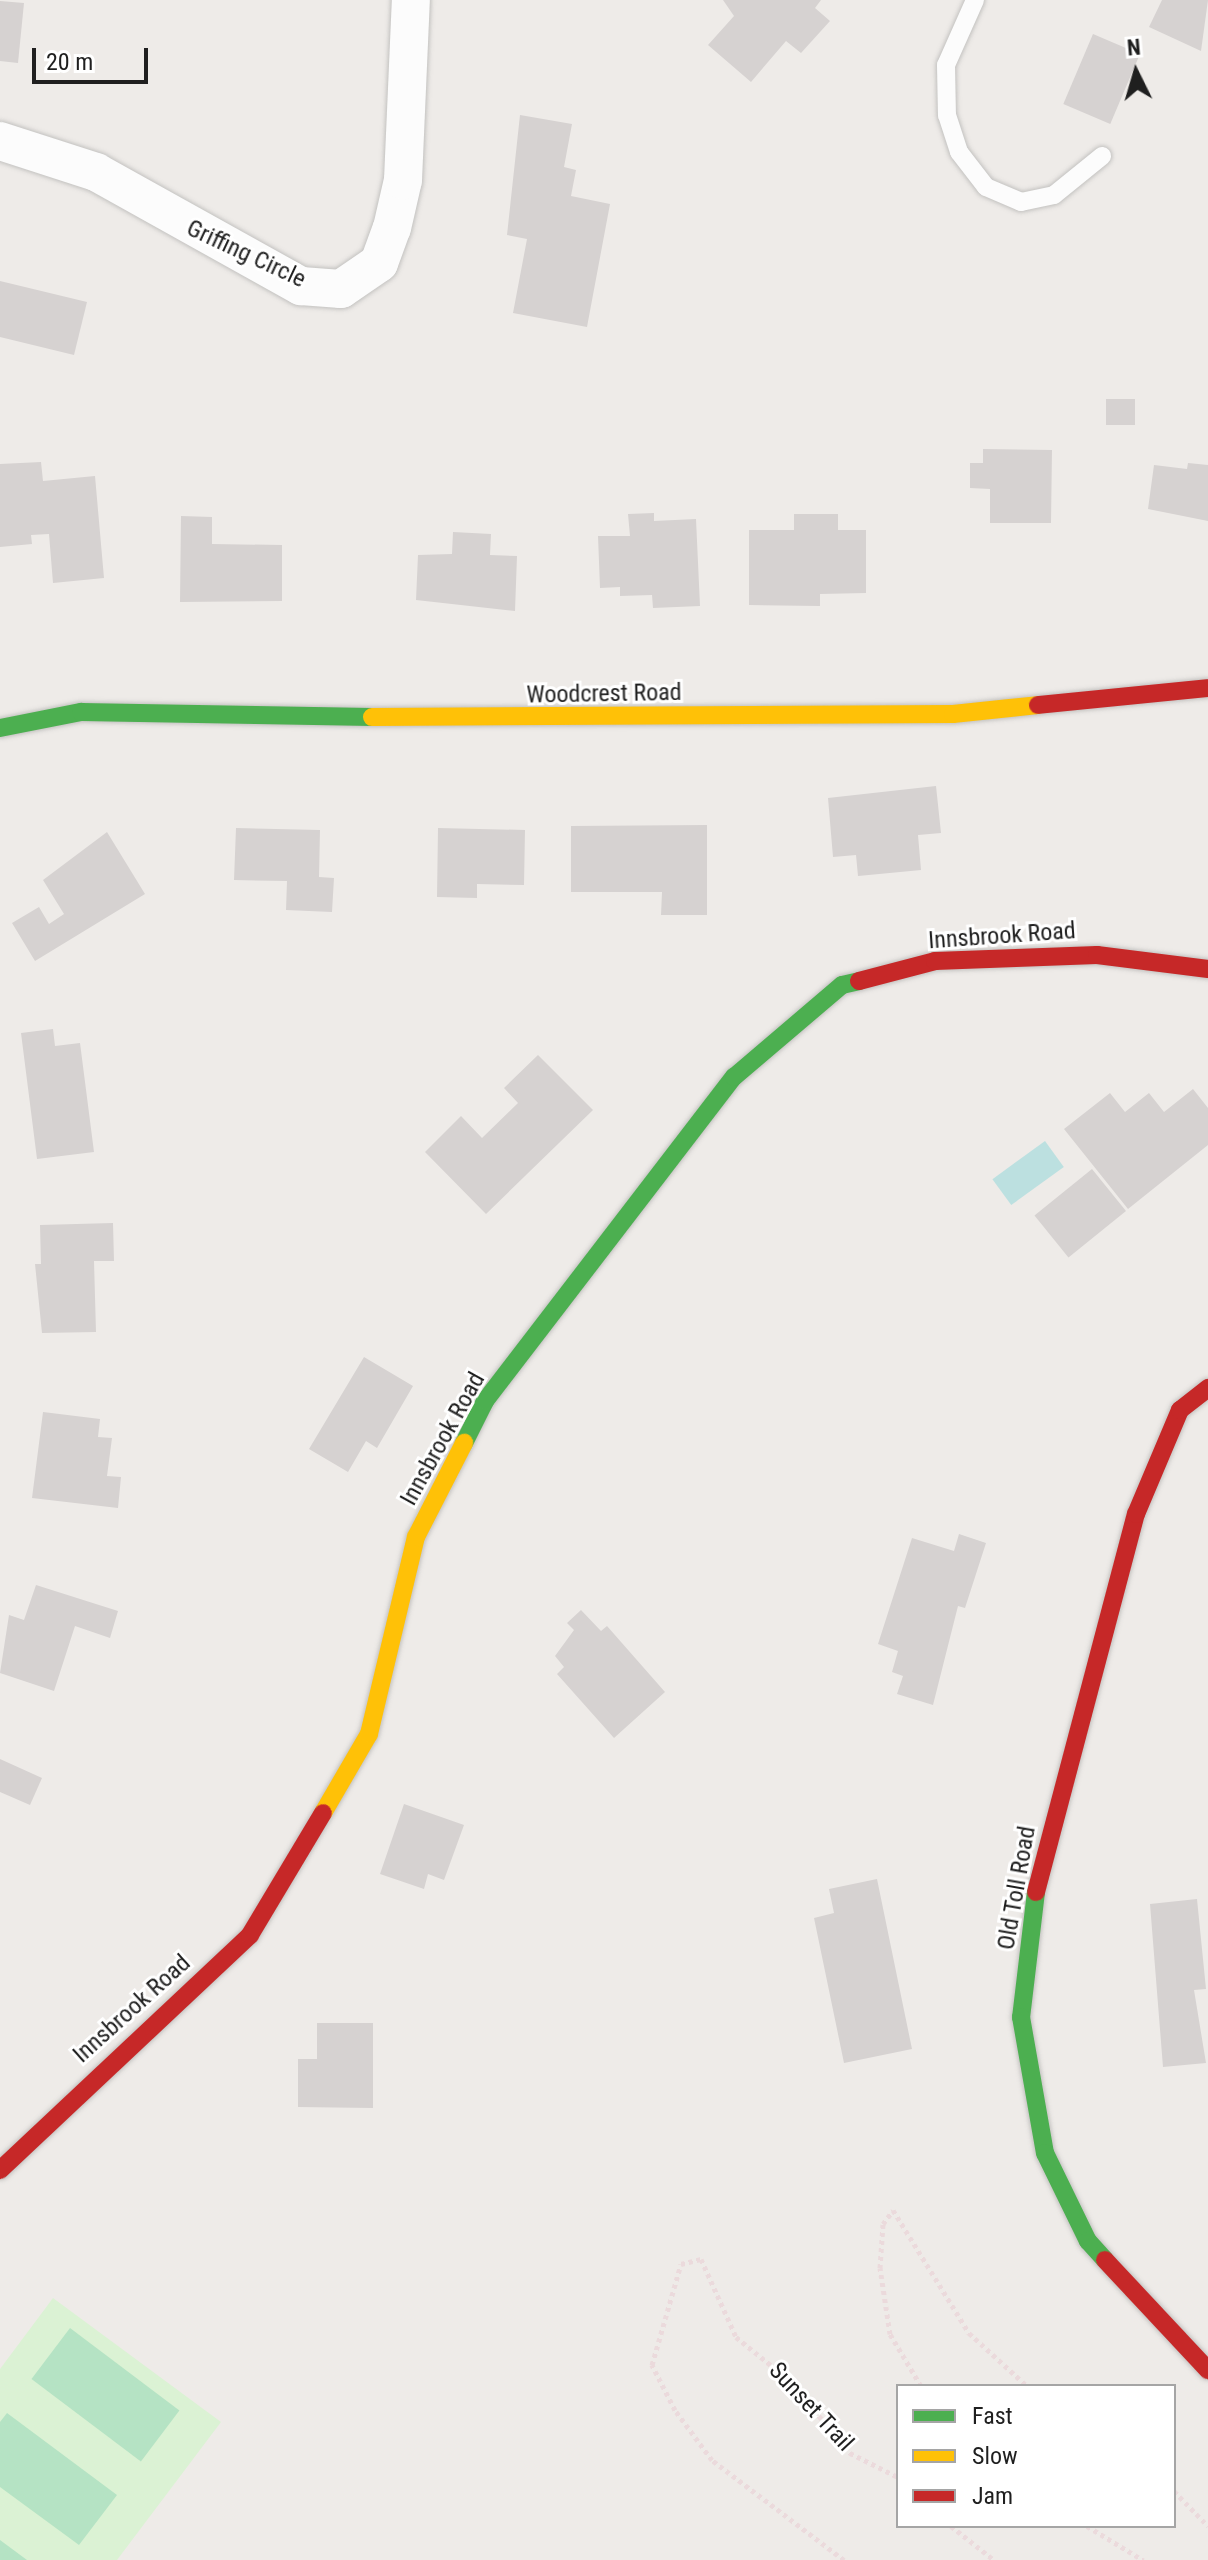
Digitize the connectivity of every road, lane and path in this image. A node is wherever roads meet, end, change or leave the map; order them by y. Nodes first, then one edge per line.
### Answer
1 (411, 0) edge
2 (975, 0) edge
3 (0, 141) edge
4 (1102, 156) dead end
5 (1208, 688) edge
6 (0, 728) edge
7 (1208, 969) edge
8 (1207, 1388) edge
9 (0, 2170) edge
10 (1208, 2370) edge
11 (920, 2384) edge
12 (1025, 2384) edge
13 (896, 2476) edge
14 (1176, 2492) edge
15 (1208, 2526) edge
16 (954, 2528) edge
17 (1090, 2528) edge
18 (844, 2560) edge
19 (994, 2560) edge
20 (1143, 2560) edge

1 - 3 street, Griffing Circle
2 - 4 lane
5 - 6 street, Woodcrest Road
7 - 9 street, Innsbrook Road
8 - 10 street, Old Toll Road
11 - 12 path
13 - 18 path, Sunset Trail
14 - 15 path
16 - 19 path
17 - 20 path

